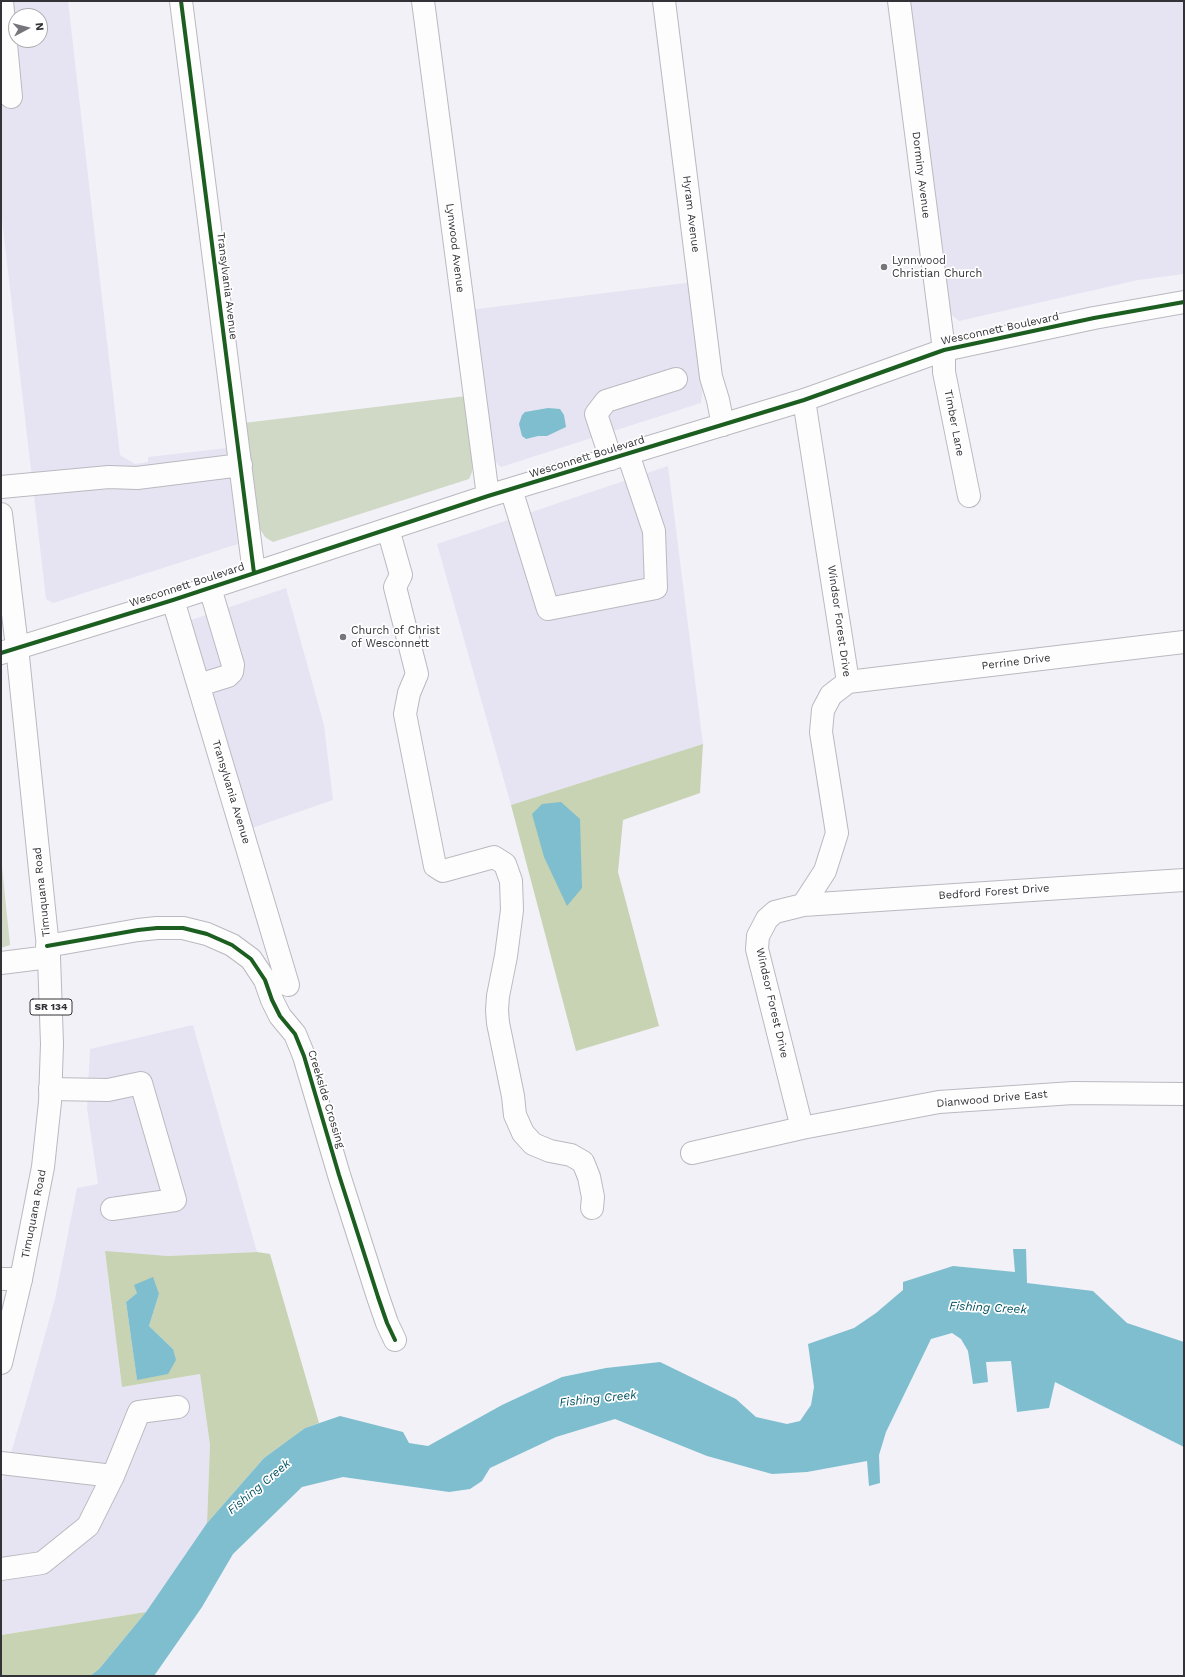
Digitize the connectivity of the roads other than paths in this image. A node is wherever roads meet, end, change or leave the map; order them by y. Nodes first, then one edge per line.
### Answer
1 (2, 1) edge
2 (181, 1) edge
3 (423, 1) edge
4 (664, 1) edge
5 (898, 1) edge
6 (4, 71) edge
7 (11, 97) dead end
8 (1184, 302) edge
9 (944, 350) junction
10 (676, 379) dead end
11 (804, 400) junction
12 (723, 425) junction
13 (619, 456) junction
14 (241, 465) junction
15 (1, 487) edge
16 (511, 489) junction
17 (488, 496) junction
18 (969, 496) dead end
19 (1, 514) edge
20 (388, 529) junction
21 (254, 573) junction
22 (210, 588) junction
23 (6, 591) edge
24 (173, 600) junction
25 (1184, 642) edge
26 (9, 650) edge
27 (848, 682) junction
28 (199, 685) junction
29 (1184, 880) edge
30 (803, 905) junction
31 (48, 952) junction
32 (1, 963) edge
33 (288, 985) dead end
34 (50, 1090) junction
35 (1184, 1094) edge
36 (802, 1128) junction
37 (692, 1153) dead end
38 (592, 1208) dead end
39 (112, 1209) dead end
40 (11, 1279) edge
41 (395, 1340) dead end
42 (1, 1363) edge
43 (178, 1407) dead end
44 (1, 1463) edge
45 (113, 1476) junction
46 (1, 1569) edge

1 - 6 street
2 - 14 street, Transylvania Avenue
3 - 17 street, Lynwood Avenue
4 - 12 street, Hyram Avenue
5 - 9 street, Dorminy Avenue
6 - 7 street
8 - 9 street, Wesconnett Boulevard
9 - 11 street, Wesconnett Boulevard
9 - 18 street, Timber Lane
10 - 13 street
11 - 12 street, Wesconnett Boulevard
11 - 27 street, Windsor Forest Drive
12 - 13 street, Wesconnett Boulevard
13 - 16 street, Wesconnett Boulevard
13 - 16 street
14 - 15 street
14 - 21 street, Transylvania Avenue
16 - 17 street, Wesconnett Boulevard
17 - 20 street, Wesconnett Boulevard
19 - 23 street, Timuquana Road / SR 134
20 - 21 street, Wesconnett Boulevard
20 - 38 street
21 - 22 street, Wesconnett Boulevard
22 - 24 street, Wesconnett Boulevard
22 - 28 street
23 - 26 street, Timuquana Road / SR 134
24 - 26 street, Wesconnett Boulevard
24 - 28 street, Transylvania Avenue
25 - 27 street, Perrine Drive
26 - 31 street, Timuquana Road / SR 134
27 - 30 street, Windsor Forest Drive
28 - 33 street, Transylvania Avenue
29 - 30 street, Bedford Forest Drive
30 - 36 street, Windsor Forest Drive
31 - 32 street, Creekside Crossing
31 - 34 street, Timuquana Road / SR 134
31 - 41 street, Creekside Crossing
34 - 39 street
34 - 40 street, Timuquana Road / SR 134
35 - 36 street, Dianwood Drive East
36 - 37 street, Dianwood Drive East
40 - 42 street, Timuquana Road / SR 134
43 - 45 street
44 - 45 street
45 - 46 street

